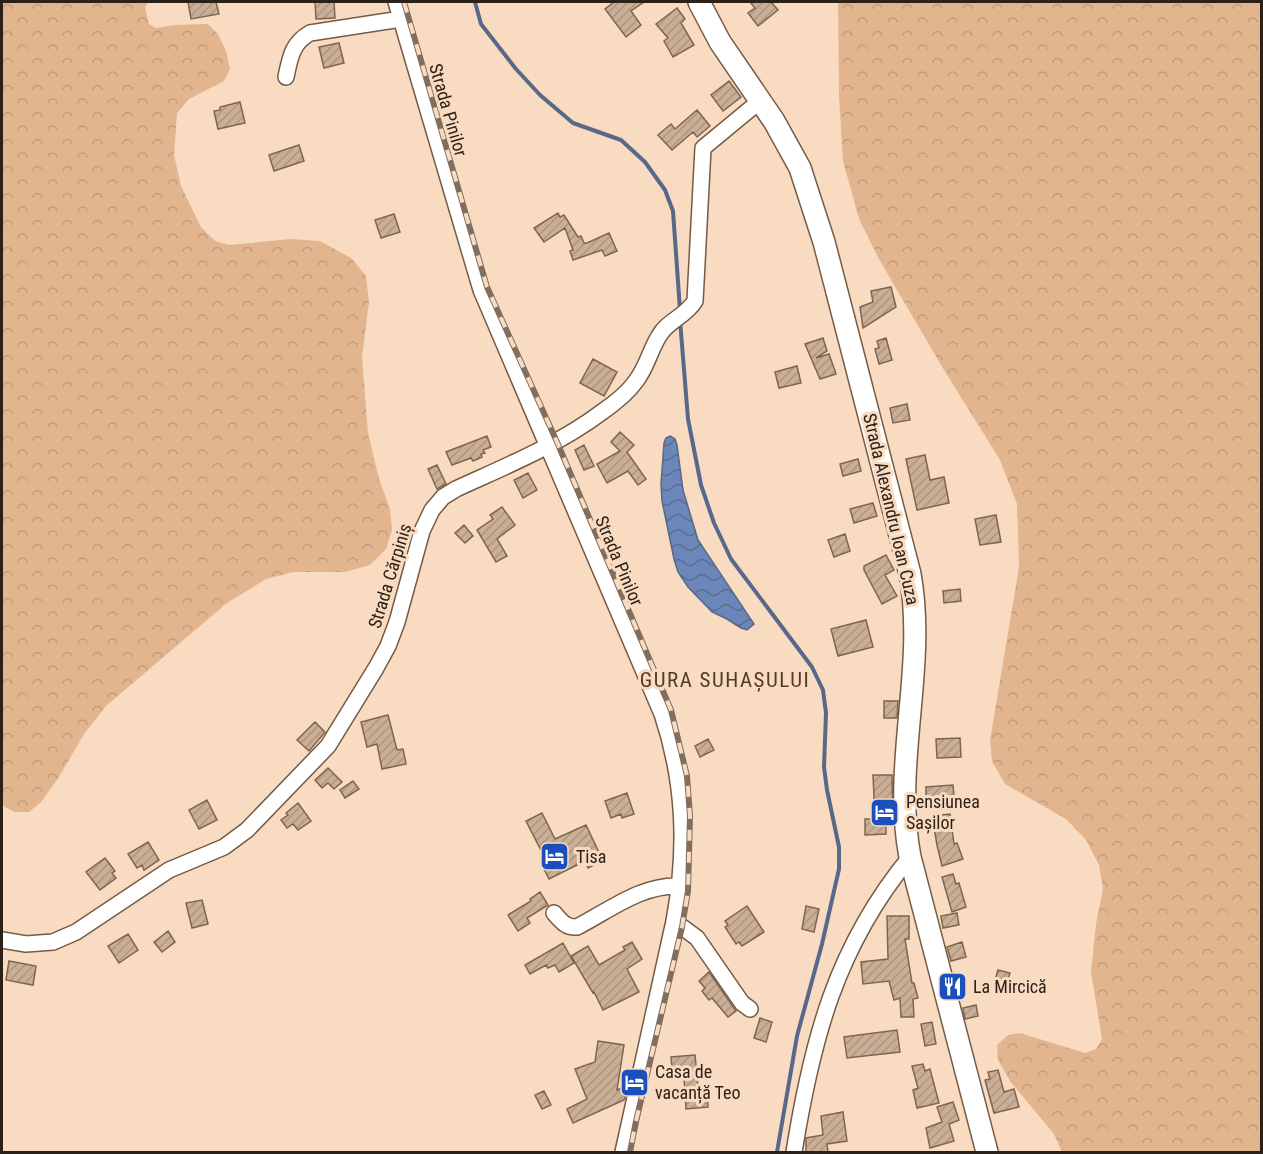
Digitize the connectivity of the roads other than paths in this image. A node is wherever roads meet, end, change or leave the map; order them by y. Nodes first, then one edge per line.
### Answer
1 (396, 2) edge
2 (688, 2) edge
3 (703, 9) edge
4 (401, 19) junction
5 (286, 77) dead end
6 (760, 100) junction
7 (549, 446) junction
8 (910, 857) junction
9 (680, 886) junction
10 (554, 913) dead end
11 (674, 921) junction
12 (2, 940) edge
13 (750, 1009) dead end
14 (623, 1152) edge
15 (794, 1152) edge
16 (987, 1152) edge

1 - 4 street, Strada Pinilor
2 - 3 street
3 - 6 main road, Strada Alexandru Ioan Cuza
4 - 5 street
4 - 7 street, Strada Pinilor
6 - 7 street, Strada Cărpiniș
6 - 8 main road, Strada Alexandru Ioan Cuza
7 - 9 street, Strada Pinilor
7 - 12 street, Strada Cărpiniș
8 - 15 street
8 - 16 main road, Strada Alexandru Ioan Cuza
9 - 10 street
9 - 11 street, Strada Pinilor
11 - 13 street
11 - 14 street, Strada Pinilor

